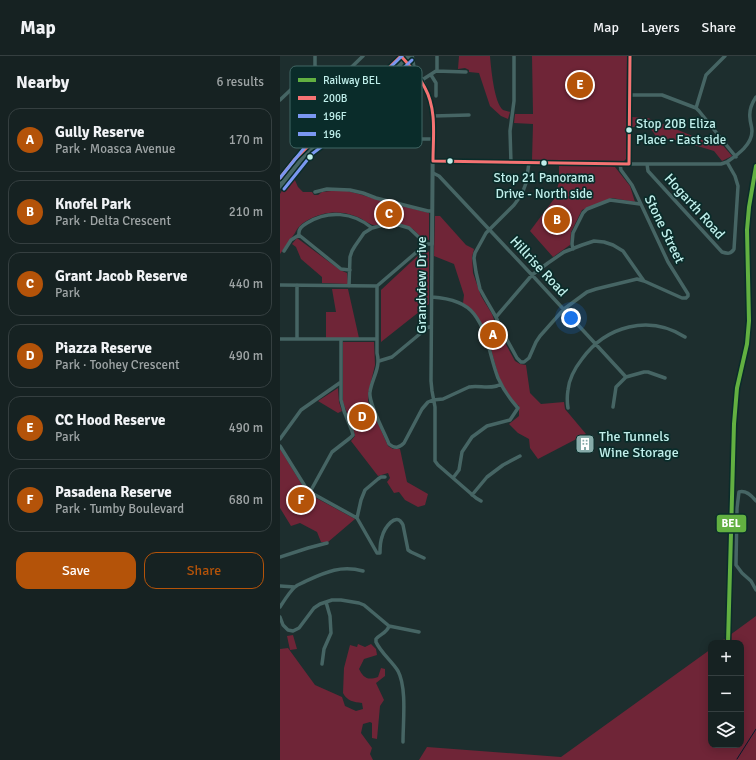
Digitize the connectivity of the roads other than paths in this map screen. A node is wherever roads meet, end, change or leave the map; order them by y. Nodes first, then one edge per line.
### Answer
1 (315, 56) edge
2 (363, 56) edge
3 (412, 56) edge
4 (437, 56) edge
5 (514, 56) edge
6 (630, 56) edge
7 (725, 56) edge
8 (404, 57) edge
9 (315, 66) edge
10 (353, 66) edge
11 (395, 66) edge
12 (410, 66) edge
13 (413, 66) edge
14 (437, 71) junction
15 (466, 72) dead end
16 (431, 75) junction
17 (422, 80) joint
18 (290, 90) edge
19 (630, 95) junction
20 (436, 96) dead end
21 (756, 97) edge
22 (280, 100) edge
23 (696, 108) junction
24 (469, 115) dead end
25 (433, 116) junction
26 (422, 139) edge
27 (433, 139) junction
28 (305, 148) edge
29 (312, 148) edge
30 (736, 157) junction
31 (433, 161) junction
32 (727, 162) junction
33 (511, 163) junction
34 (529, 163) junction
35 (620, 164) junction
36 (629, 164) junction
37 (647, 164) junction
38 (433, 173) junction
39 (282, 176) edge
40 (280, 186) edge
41 (315, 192) dead end
42 (640, 204) junction
43 (432, 211) junction
44 (372, 228) junction
45 (489, 230) junction
46 (298, 235) junction
47 (426, 244) junction
48 (432, 244) junction
49 (573, 249) junction
50 (284, 251) dead end
51 (350, 270) junction
52 (532, 274) junction
53 (644, 281) junction
54 (280, 285) edge
55 (297, 285) junction
56 (350, 286) junction
57 (377, 286) junction
58 (432, 297) junction
59 (564, 309) junction
60 (496, 317) junction
61 (431, 326) junction
62 (685, 337) dead end
63 (280, 338) edge
64 (297, 339) junction
65 (341, 339) junction
66 (377, 339) junction
67 (595, 344) junction
68 (379, 361) junction
69 (626, 377) junction
70 (665, 378) dead end
71 (341, 382) junction
72 (501, 384) junction
73 (433, 400) junction
74 (613, 407) dead end
75 (568, 408) dead end
76 (280, 439) edge
77 (280, 446) edge
78 (520, 456) dead end
79 (385, 478) dead end
80 (453, 478) junction
81 (310, 492) junction
82 (472, 494) junction
83 (481, 501) dead end
84 (756, 501) edge
85 (357, 518) junction
86 (327, 543) dead end
87 (280, 557) edge
88 (424, 558) dead end
89 (363, 571) dead end
90 (280, 586) edge
91 (295, 587) junction
92 (756, 590) edge
93 (326, 602) junction
94 (280, 607) edge
95 (280, 617) edge
96 (389, 626) junction
97 (419, 632) dead end
98 (322, 664) dead end
99 (403, 742) dead end

1 - 9 street
2 - 10 street
3 - 13 street
4 - 14 street
5 - 33 street
6 - 19 street
7 - 23 street
8 - 11 main road
8 - 12 street, Grandview Drive
14 - 15 street
14 - 16 street
16 - 17 street
16 - 20 street
17 - 25 street, Grandview Drive
18 - 22 street
19 - 23 street
19 - 36 street
21 - 30 street
23 - 30 street
24 - 25 street
25 - 27 street, Grandview Drive
26 - 27 street
27 - 31 street, Grandview Drive
28 - 39 main road
29 - 39 main road
30 - 32 street
31 - 33 street
31 - 38 street, Grandview Drive
32 - 37 street
32 - 37 street, Hogarth Road
33 - 34 street
34 - 35 street
34 - 45 street
35 - 36 street
35 - 42 street, Stone Street
36 - 37 street
38 - 43 street, Grandview Drive
38 - 45 street, Hillrise Road
39 - 40 main road
41 - 43 street
42 - 49 street
42 - 53 street, Stone Street
43 - 48 street, Grandview Drive
44 - 46 street
44 - 47 street
44 - 51 street
45 - 52 street, Hillrise Road
45 - 60 street
46 - 50 street
46 - 51 street
47 - 48 street
47 - 57 street
48 - 58 street, Grandview Drive
49 - 52 street
49 - 53 street
51 - 56 street
52 - 59 street, Hillrise Road
52 - 60 street
53 - 59 street
54 - 55 street
55 - 56 street
55 - 64 street
56 - 57 street
57 - 66 street
58 - 61 street, Grandview Drive
58 - 72 street
59 - 60 street
59 - 67 street, Hillrise Road
61 - 68 street
61 - 73 street, Grandview Drive
62 - 67 street
63 - 64 street
64 - 65 street
65 - 66 street
65 - 71 street
66 - 68 street
67 - 69 street, Hillrise Road
67 - 75 street
68 - 73 street
69 - 70 street
69 - 74 street
71 - 76 street
71 - 81 street
72 - 73 street
72 - 80 street
73 - 80 street, Grandview Drive
77 - 81 street
78 - 82 street
79 - 85 street
80 - 82 street, Grandview Drive
81 - 85 street
82 - 83 street, Grandview Drive
84 - 92 street
85 - 88 street
86 - 87 street
89 - 91 street
90 - 91 street
91 - 94 street
93 - 95 street
93 - 96 street
93 - 98 street
96 - 97 street
96 - 99 street

